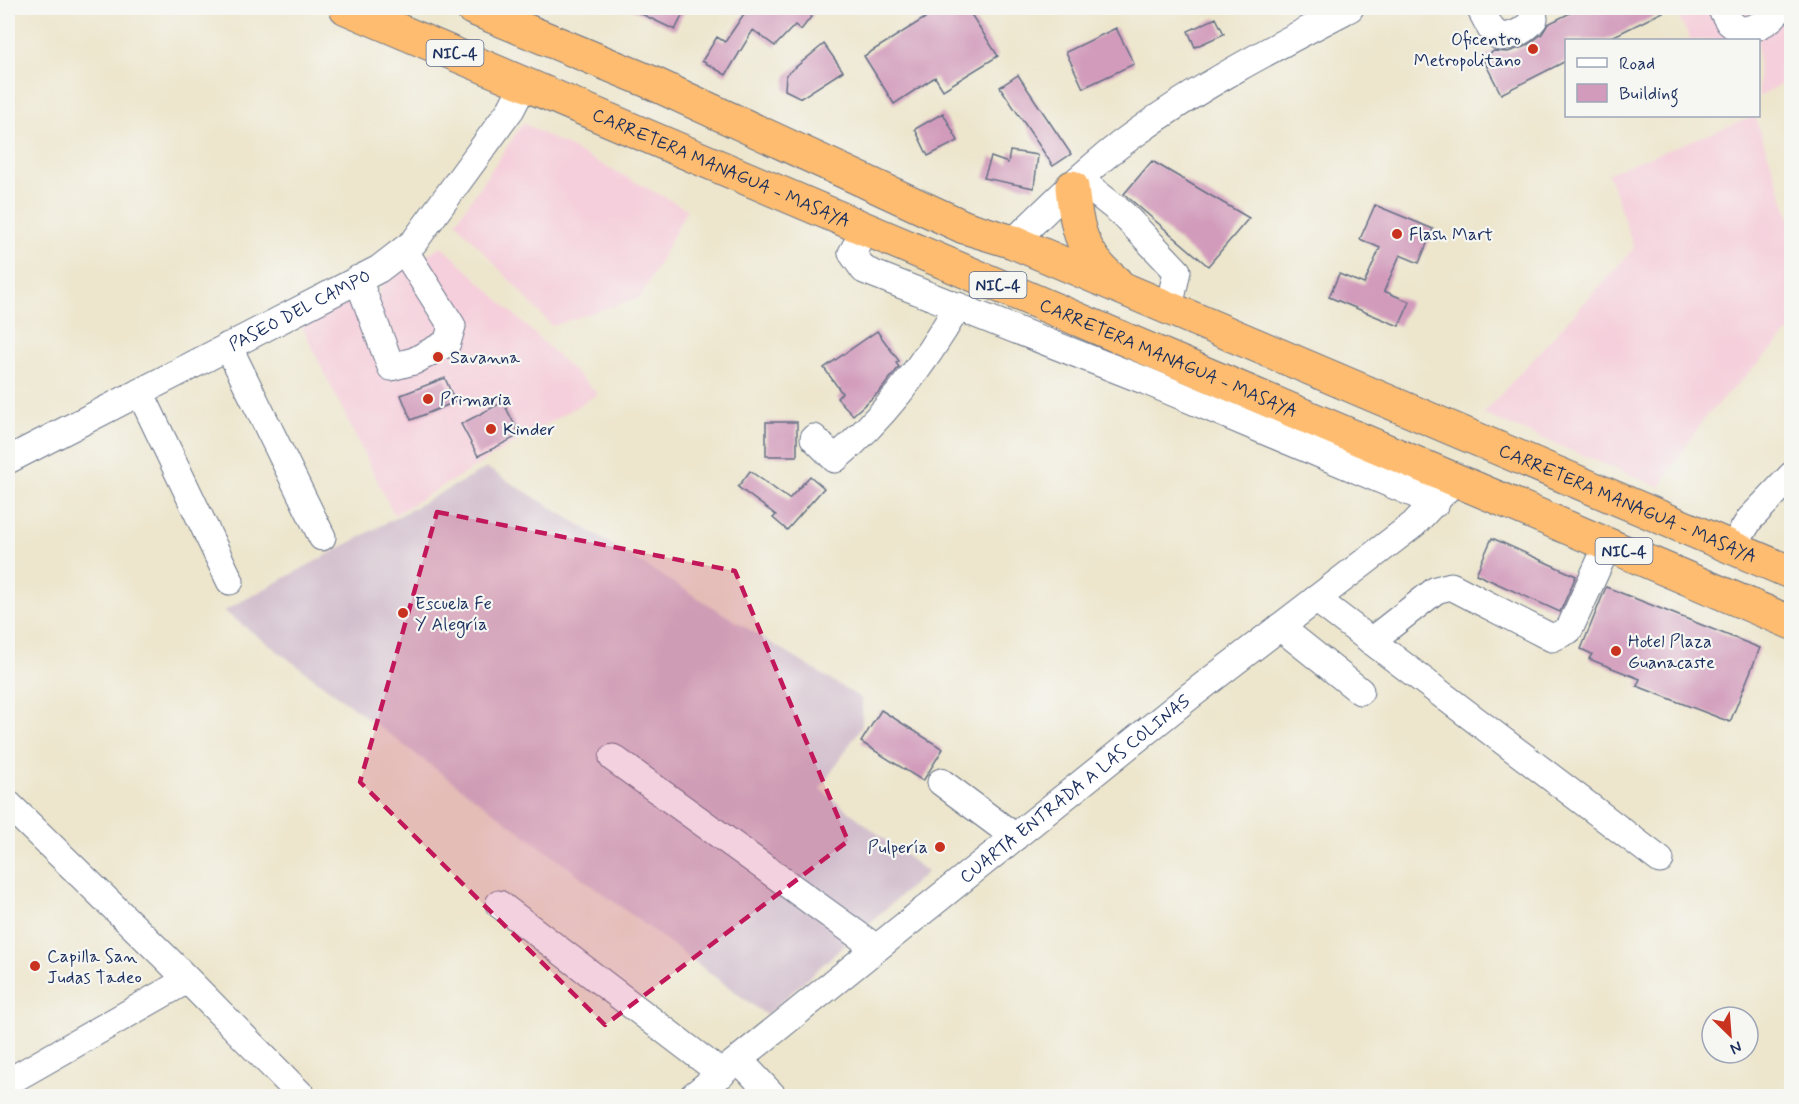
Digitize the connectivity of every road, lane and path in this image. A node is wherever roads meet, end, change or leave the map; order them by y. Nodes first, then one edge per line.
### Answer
1 (346, 8) edge
2 (472, 8) edge
3 (1350, 8) edge
4 (1480, 8) edge
5 (1533, 8) edge
6 (1721, 8) edge
7 (1780, 8) edge
8 (575, 52) junction
9 (648, 81) junction
10 (525, 82) junction
11 (564, 98) junction
12 (624, 125) junction
13 (1075, 183) junction
14 (867, 229) junction
15 (1013, 242) junction
16 (404, 250) junction
17 (358, 279) junction
18 (1129, 292) junction
19 (958, 306) junction
20 (1169, 308) junction
21 (1141, 344) junction
22 (228, 346) junction
23 (140, 392) junction
24 (814, 438) dead end
25 (8, 460) edge
26 (1791, 475) edge
27 (1446, 491) junction
28 (322, 537) dead end
29 (1608, 544) junction
30 (1732, 548) junction
31 (1791, 573) edge
32 (230, 581) dead end
33 (1316, 599) junction
34 (1791, 622) edge
35 (1280, 627) junction
36 (1371, 641) junction
37 (1360, 691) dead end
38 (613, 758) dead end
39 (940, 782) dead end
40 (8, 804) edge
41 (1015, 837) junction
42 (1660, 860) dead end
43 (499, 903) dead end
44 (876, 948) junction
45 (187, 980) junction
46 (731, 1067) junction
47 (8, 1082) edge
48 (302, 1096) edge
49 (693, 1096) edge
50 (773, 1096) edge

1 - 10 highway, CARRETERA MANAGUA - MASAYA / NIC-4
2 - 8 highway, CARRETERA MANAGUA - MASAYA / NIC-4
3 - 13 street
4 - 5 street
6 - 7 street
8 - 9 highway, CARRETERA MANAGUA - MASAYA / NIC-4
8 - 11 highway
9 - 12 highway
9 - 15 highway, CARRETERA MANAGUA - MASAYA / NIC-4
10 - 11 highway, CARRETERA MANAGUA - MASAYA / NIC-4
10 - 16 street, PASEO DEL CAMPO
11 - 12 highway, CARRETERA MANAGUA - MASAYA / NIC-4
12 - 14 highway, CARRETERA MANAGUA - MASAYA / NIC-4
13 - 15 street
13 - 18 highway
13 - 20 street
14 - 15 highway
14 - 19 street
14 - 21 highway, CARRETERA MANAGUA - MASAYA / NIC-4
15 - 18 highway, CARRETERA MANAGUA - MASAYA / NIC-4
15 - 21 highway
16 - 17 street, PASEO DEL CAMPO
16 - 17 street
17 - 22 street, PASEO DEL CAMPO
18 - 20 highway, CARRETERA MANAGUA - MASAYA / NIC-4
19 - 24 street
19 - 27 street
20 - 30 highway, CARRETERA MANAGUA - MASAYA / NIC-4
21 - 27 highway, CARRETERA MANAGUA - MASAYA / NIC-4
22 - 23 street, PASEO DEL CAMPO
22 - 28 street
23 - 25 street, PASEO DEL CAMPO
23 - 32 street
26 - 30 street
27 - 29 highway, CARRETERA MANAGUA - MASAYA / NIC-4
27 - 33 street, CUARTA ENTRADA A LAS COLINAS
29 - 34 highway, CARRETERA MANAGUA - MASAYA / NIC-4
29 - 36 street
30 - 31 highway, CARRETERA MANAGUA - MASAYA / NIC-4
33 - 35 street, CUARTA ENTRADA A LAS COLINAS
33 - 36 street
35 - 37 street
35 - 41 street, CUARTA ENTRADA A LAS COLINAS
36 - 42 street
38 - 44 street
39 - 41 street
40 - 45 street
41 - 44 street, CUARTA ENTRADA A LAS COLINAS
43 - 46 street
44 - 46 street, CUARTA ENTRADA A LAS COLINAS
45 - 47 street
45 - 48 street
46 - 49 street, CUARTA ENTRADA A LAS COLINAS
46 - 50 street

